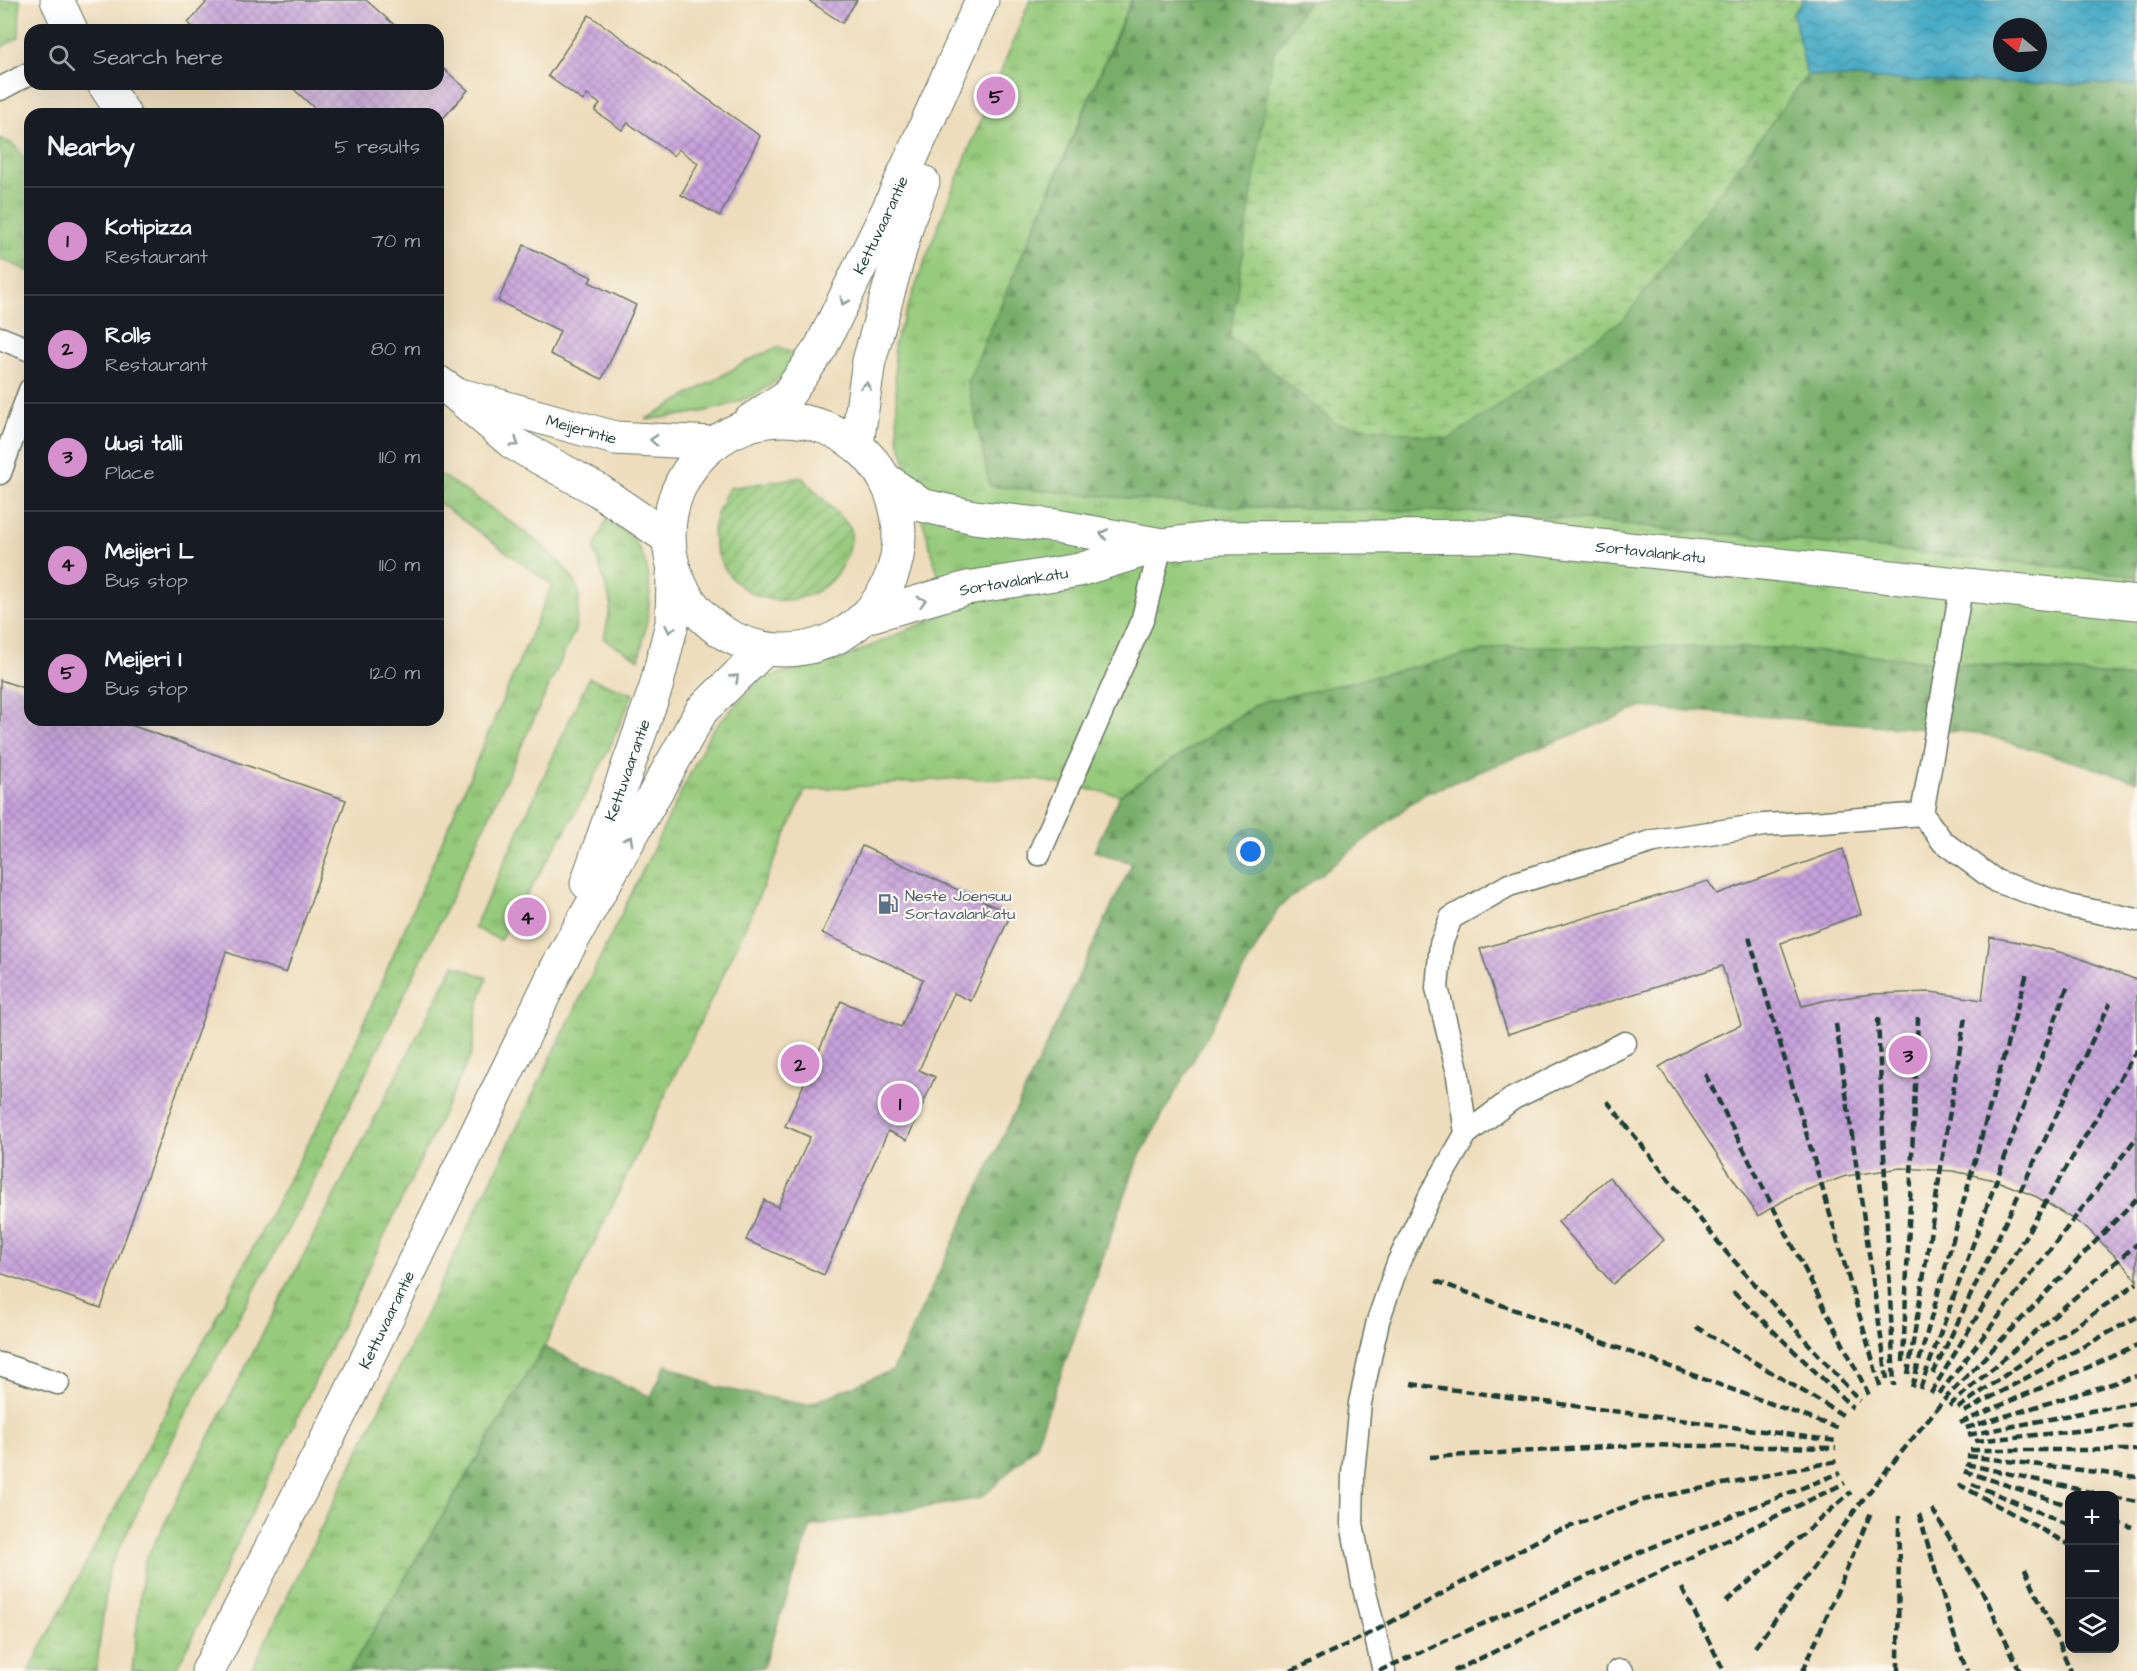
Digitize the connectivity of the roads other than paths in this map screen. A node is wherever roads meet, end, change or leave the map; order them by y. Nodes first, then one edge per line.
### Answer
1 (57, 0) edge
2 (982, 0) edge
3 (993, 0) edge
4 (68, 24) edge
5 (24, 76) edge
6 (0, 89) edge
7 (108, 90) edge
8 (120, 108) edge
9 (0, 338) edge
10 (24, 348) edge
11 (446, 388) edge
12 (24, 407) edge
13 (744, 426) junction
14 (713, 443) junction
15 (857, 444) junction
16 (0, 473) edge
17 (884, 478) junction
18 (668, 538) junction
19 (1161, 545) junction
20 (673, 571) junction
21 (1962, 583) junction
22 (2137, 603) edge
23 (866, 617) junction
24 (765, 649) junction
25 (1922, 814) junction
26 (1039, 854) dead end
27 (2137, 920) edge
28 (559, 964) junction
29 (1625, 1043) dead end
30 (1466, 1134) junction
31 (0, 1364) edge
32 (58, 1383) dead end
33 (208, 1671) edge
34 (1384, 1671) edge

1 - 4 main road
2 -> 13 main road, Kettuvaarantie
15 -> 3 main road, Kettuvaarantie
5 - 6 lane
7 - 8 main road
9 - 10 lane
14 -> 11 main road, Meijerintie
11 -> 18 main road, Meijerintie
12 - 16 lane
13 - 14 main road
13 - 15 main road
14 - 18 main road
15 - 17 main road
19 -> 17 main road, Sortavalankatu
17 - 23 main road
18 - 20 main road
19 - 21 main road, Sortavalankatu
23 -> 19 main road, Sortavalankatu
19 - 26 lane
20 - 24 main road
20 -> 28 main road, Kettuvaarantie
21 - 22 main road, Sortavalankatu
21 - 25 lane
23 - 24 main road
28 -> 24 main road, Kettuvaarantie
25 - 27 lane
25 - 30 lane
28 - 33 main road, Kettuvaarantie
29 - 30 lane
30 - 34 lane
31 - 32 lane

